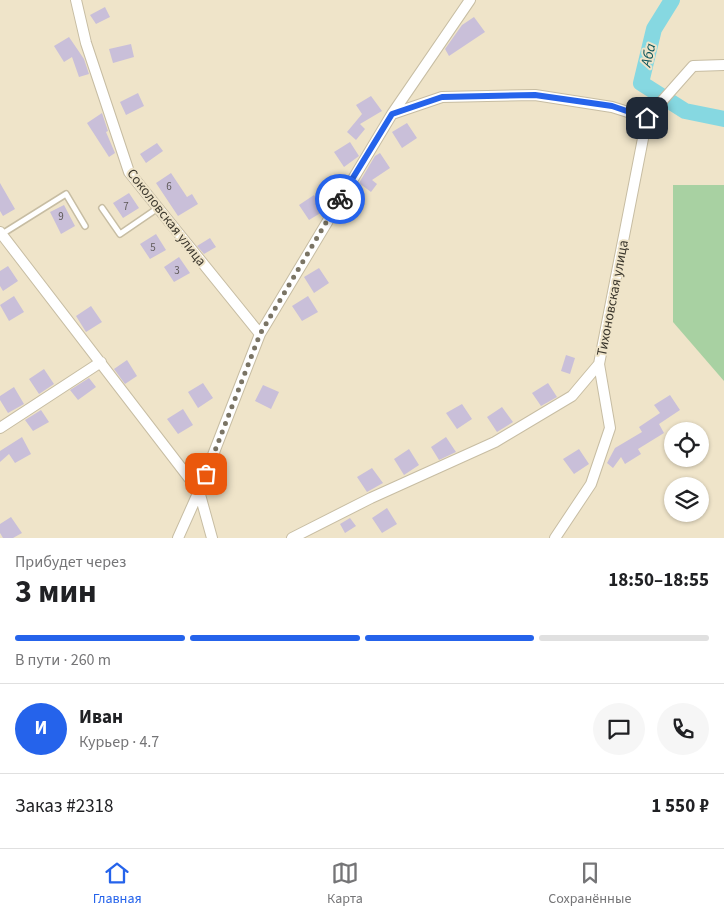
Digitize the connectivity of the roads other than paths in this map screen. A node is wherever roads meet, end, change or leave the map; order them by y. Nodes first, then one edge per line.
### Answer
1 (76, 0) edge
2 (470, 0) edge
3 (724, 65) edge
4 (392, 114) junction
5 (647, 118) junction
6 (102, 208) dead end
7 (158, 208) junction
8 (85, 226) dead end
9 (1, 233) edge
10 (260, 334) junction
11 (101, 362) junction
12 (599, 364) junction
13 (0, 428) edge
14 (199, 492) junction
15 (178, 538) edge
16 (212, 538) edge
17 (292, 538) edge
18 (555, 538) edge

1 - 7 street, Соколовская улица
2 - 4 street
3 - 5 street
4 - 5 street
4 - 10 street
5 - 12 street, Тихоновская улица
6 - 7 lane
7 - 10 street, Соколовская улица
8 - 9 lane
9 - 11 street
10 - 14 street
11 - 13 street
11 - 14 street
12 - 17 street, Тихоновская улица
12 - 18 street
14 - 15 street
14 - 16 street

